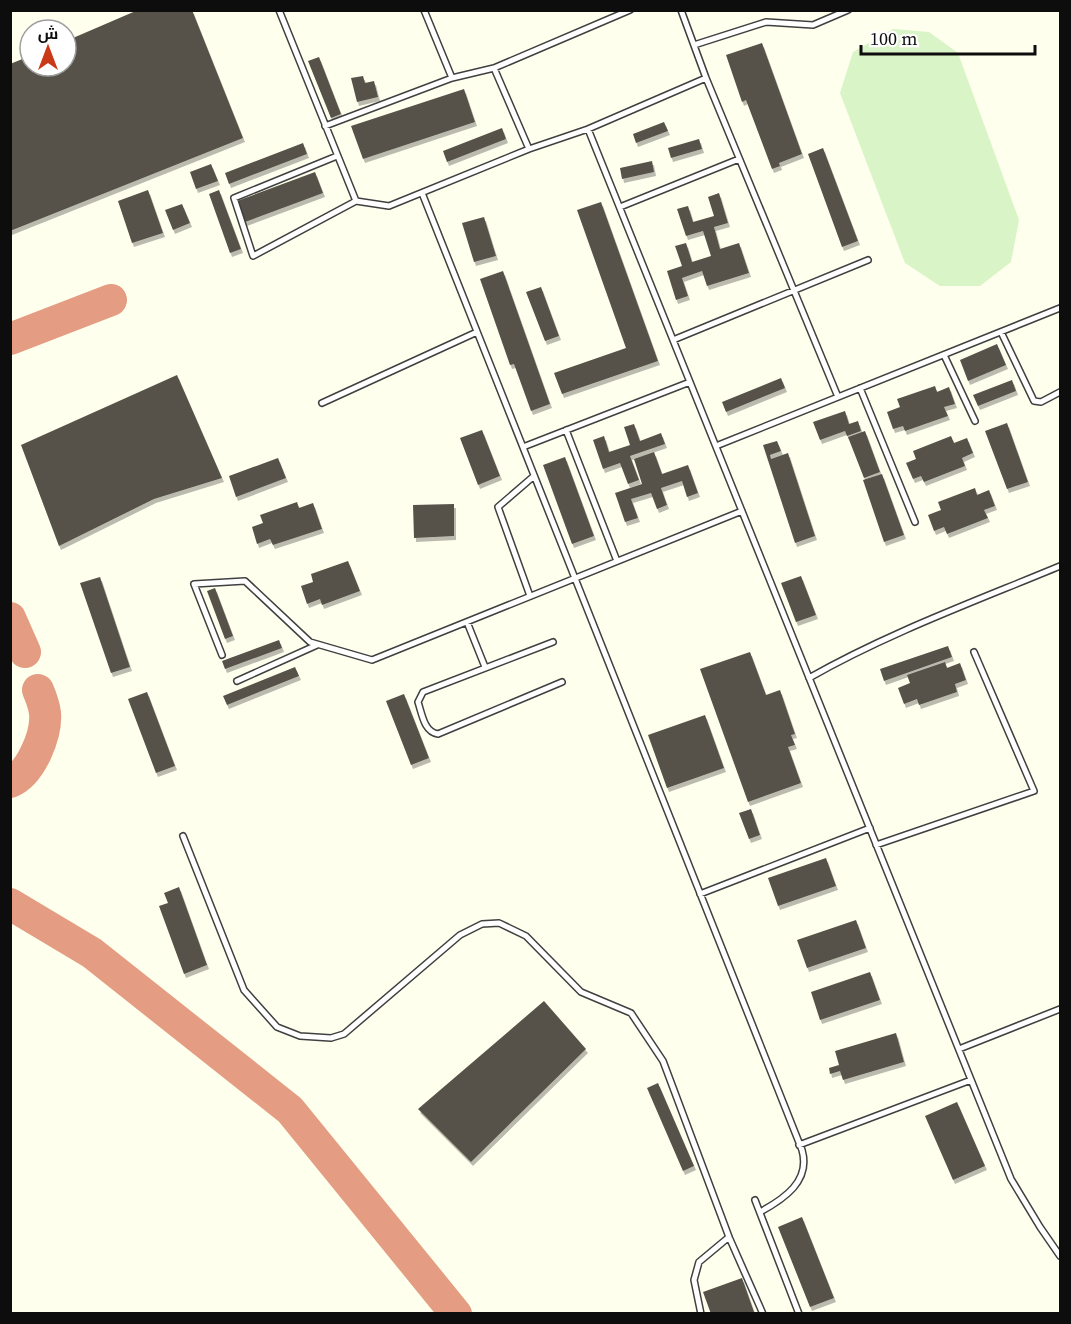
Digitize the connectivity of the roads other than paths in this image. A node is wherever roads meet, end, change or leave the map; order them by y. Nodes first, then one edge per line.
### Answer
1 (279, 10) edge
2 (424, 10) edge
3 (630, 10) edge
4 (681, 10) edge
5 (848, 10) edge
6 (694, 45) junction
7 (494, 68) junction
8 (452, 78) junction
9 (706, 78) junction
10 (325, 126) junction
11 (588, 129) junction
12 (529, 150) junction
13 (338, 156) junction
14 (740, 159) junction
15 (422, 193) junction
16 (356, 201) junction
17 (620, 207) junction
18 (868, 260) dead end
19 (794, 291) junction
20 (1060, 308) edge
21 (477, 332) junction
22 (1001, 332) junction
23 (673, 340) junction
24 (944, 355) junction
25 (690, 382) junction
26 (860, 388) junction
27 (1060, 392) edge
28 (838, 397) junction
29 (322, 403) dead end
30 (975, 421) dead end
31 (566, 430) junction
32 (716, 446) junction
33 (523, 447) junction
34 (534, 476) junction
35 (742, 511) junction
36 (915, 522) dead end
37 (617, 561) junction
38 (1060, 566) edge
39 (575, 578) junction
40 (530, 596) junction
41 (467, 622) junction
42 (553, 642) dead end
43 (317, 645) junction
44 (974, 652) dead end
45 (222, 655) dead end
46 (485, 667) junction
47 (809, 678) junction
48 (237, 681) dead end
49 (562, 682) dead end
50 (870, 828) junction
51 (183, 836) dead end
52 (876, 845) junction
53 (700, 894) junction
54 (1060, 1009) edge
55 (959, 1049) junction
56 (971, 1080) junction
57 (799, 1145) junction
58 (755, 1200) dead end
59 (760, 1212) junction
60 (729, 1238) junction
61 (1060, 1256) edge
62 (701, 1314) edge
63 (762, 1314) edge
64 (799, 1314) edge

1 - 10 lane
2 - 8 lane
3 - 7 lane
4 - 6 lane
5 - 6 lane
6 - 9 lane
7 - 8 lane
7 - 12 lane
8 - 10 lane
9 - 11 lane
9 - 14 lane
10 - 13 lane
11 - 12 lane
11 - 17 lane
12 - 15 lane
13 - 16 lane
13 - 16 lane
14 - 17 lane
14 - 19 lane
15 - 16 lane
15 - 21 lane
17 - 23 lane
18 - 19 lane
19 - 23 lane
19 - 28 lane
20 - 22 lane
21 - 29 lane
21 - 33 lane
22 - 24 lane
22 - 27 lane
23 - 25 lane
24 - 26 lane
24 - 30 lane
25 - 31 lane
25 - 32 lane
26 - 28 lane
26 - 36 lane
28 - 32 lane
31 - 33 lane
31 - 37 lane
32 - 35 lane
33 - 34 lane
34 - 39 lane
34 - 40 lane
35 - 37 lane
35 - 47 lane
37 - 39 lane
38 - 47 lane
39 - 40 lane
39 - 53 lane
40 - 41 lane
41 - 43 lane
41 - 46 lane
42 - 46 lane
43 - 45 lane
43 - 48 lane
44 - 52 lane
46 - 49 lane
47 - 50 lane
50 - 52 lane
50 - 53 lane
51 - 60 lane
52 - 55 lane
53 - 57 lane
54 - 55 lane
55 - 56 lane
56 - 57 lane
56 - 61 lane
57 - 59 lane
58 - 59 lane
59 - 64 lane
60 - 62 lane
60 - 63 lane

